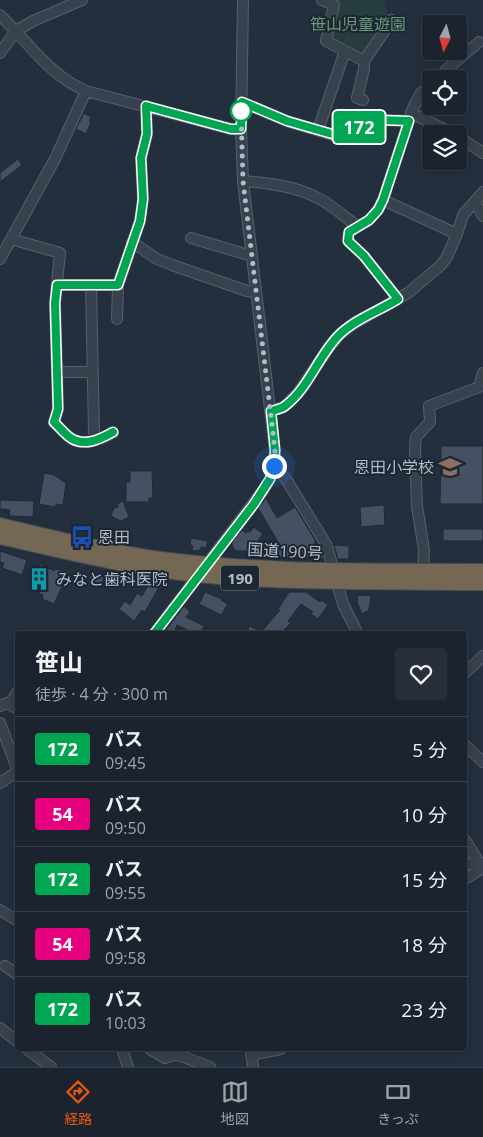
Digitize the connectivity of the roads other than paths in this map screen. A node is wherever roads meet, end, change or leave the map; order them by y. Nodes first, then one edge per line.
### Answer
1 (82, 0) edge
2 (243, 0) edge
3 (322, 0) edge
4 (0, 15) edge
5 (392, 20) dead end
6 (16, 31) junction
7 (478, 42) dead end
8 (345, 51) junction
9 (0, 53) edge
10 (364, 61) junction
11 (446, 70) edge
12 (86, 90) junction
13 (422, 92) edge
14 (363, 100) dead end
15 (242, 102) junction
16 (146, 106) junction
17 (410, 117) junction
18 (431, 125) edge
19 (241, 129) junction
20 (318, 130) junction
21 (467, 142) edge
22 (483, 153) edge
23 (243, 181) junction
24 (483, 192) edge
25 (383, 200) junction
26 (475, 202) junction
27 (483, 216) edge
28 (358, 227) junction
29 (457, 234) junction
30 (191, 238) dead end
31 (10, 239) junction
32 (132, 242) junction
33 (251, 253) junction
34 (0, 259) edge
35 (57, 285) junction
36 (91, 285) junction
37 (118, 285) junction
38 (255, 292) junction
39 (398, 299) junction
40 (117, 319) dead end
41 (58, 372) junction
42 (93, 372) junction
43 (483, 373) edge
44 (271, 411) junction
45 (113, 432) dead end
46 (94, 433) dead end
47 (274, 466) junction
48 (0, 525) edge
49 (0, 537) edge
50 (208, 564) junction
51 (423, 571) junction
52 (483, 571) edge
53 (198, 575) junction
54 (336, 576) junction
55 (483, 583) edge
56 (156, 631) edge
57 (356, 631) edge
58 (483, 656) edge
59 (467, 671) edge
60 (0, 724) edge
61 (467, 747) edge
62 (483, 762) edge
63 (15, 765) edge
64 (15, 772) edge
65 (0, 783) edge
66 (467, 843) edge
67 (467, 864) edge
68 (482, 865) edge
69 (467, 878) edge
70 (0, 910) edge
71 (15, 919) edge
72 (5, 966) dead end
73 (15, 973) edge
74 (0, 1028) edge
75 (15, 1040) edge
76 (30, 1051) edge
77 (123, 1051) edge
78 (154, 1051) edge
79 (251, 1052) edge
80 (51, 1067) edge
81 (128, 1067) edge
82 (210, 1067) edge
83 (253, 1067) edge

1 - 6 street
2 - 15 street
3 - 8 street
4 - 6 street
5 - 10 street
6 - 9 street
6 - 12 street
7 - 11 street
8 - 10 street
8 - 20 street
10 - 14 street
12 - 16 street
12 - 31 street
13 - 17 street
15 - 19 street
15 - 20 street
16 - 19 street
16 - 32 street
17 - 18 street
17 - 20 street
17 - 25 street
19 - 23 street
21 - 22 street
23 - 28 street
23 - 33 street
24 - 26 street
25 - 28 street
25 - 29 street
26 - 27 street
26 - 29 street
28 - 39 street
29 - 39 street
30 - 33 street
31 - 34 street
31 - 35 street
32 - 37 street
32 - 38 street
33 - 38 street
35 - 36 street
35 - 41 street
36 - 37 street
36 - 42 street
37 - 40 street
38 - 44 street
39 - 44 street
41 - 42 street
41 - 45 street
42 - 46 street
43 - 51 street
44 - 47 street
47 - 50 street
47 - 54 street
48 - 50 highway, 国道190号 / 190
49 - 53 highway, 国道190号 / 190
50 - 53 street
50 - 54 highway, 国道190号 / 190
51 - 52 highway, 国道190号 / 190
51 - 54 highway, 国道190号 / 190
53 - 54 highway, 国道190号 / 190
53 - 56 street
54 - 55 highway, 国道190号 / 190
54 - 57 street
58 - 59 street
60 - 63 street
61 - 62 street
64 - 65 street
66 - 68 street
67 - 68 street
68 - 69 street
70 - 71 street
72 - 73 street
74 - 75 street
76 - 80 street
77 - 81 street
78 - 82 street
79 - 83 street

